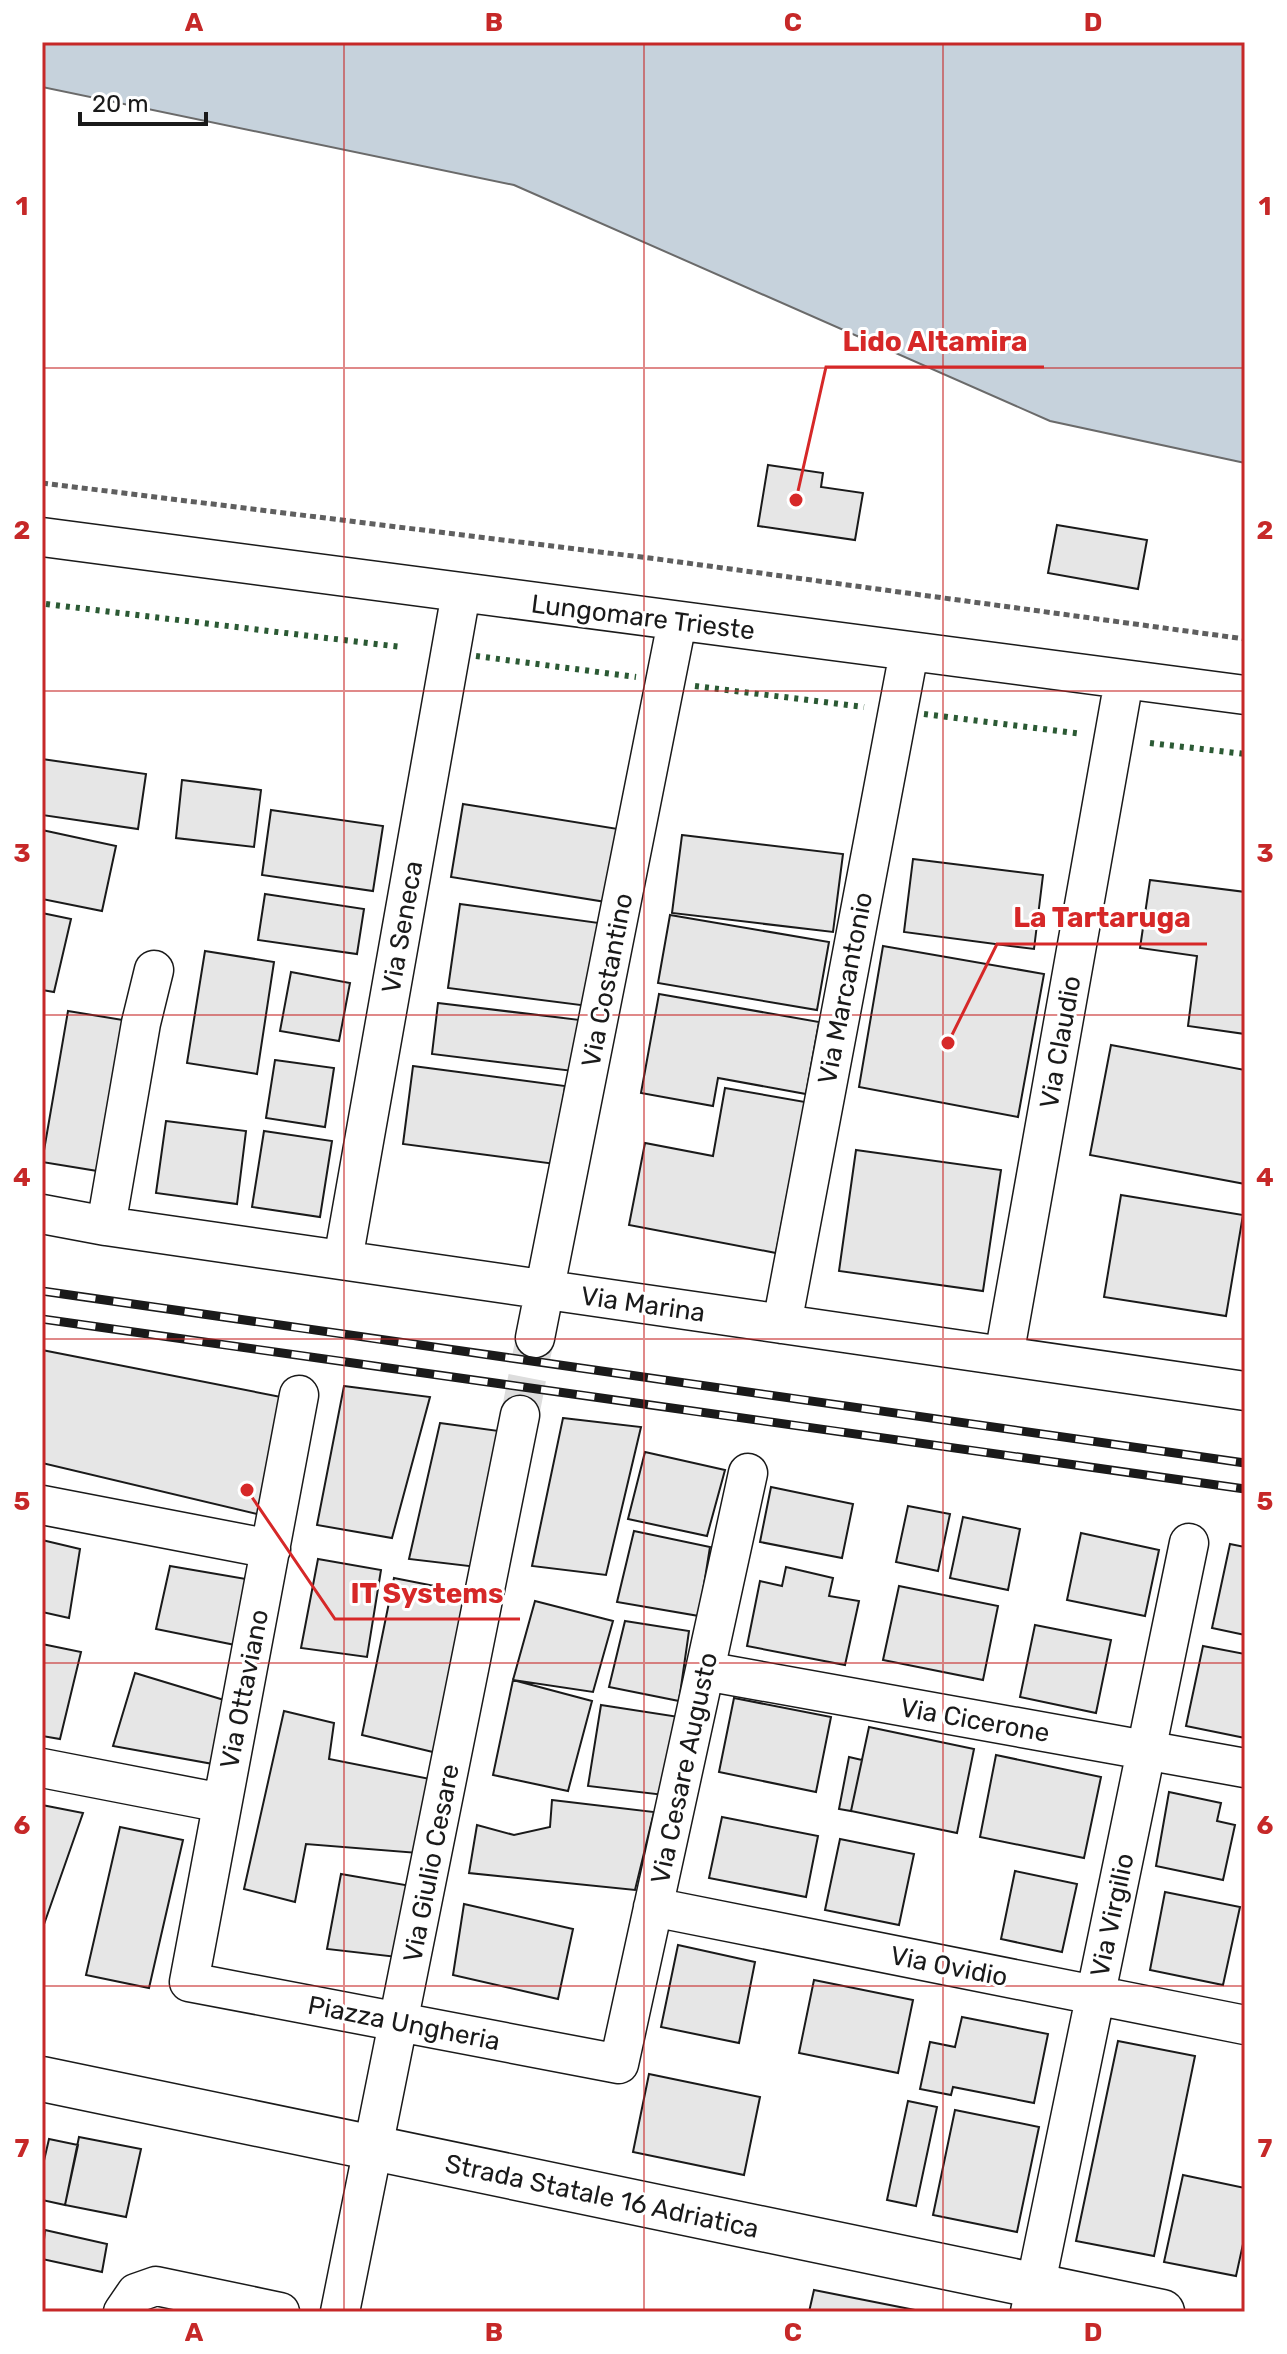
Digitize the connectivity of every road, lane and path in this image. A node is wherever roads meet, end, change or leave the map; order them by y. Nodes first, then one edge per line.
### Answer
1 (42, 483) edge
2 (42, 537) edge
3 (461, 593) junction
4 (677, 622) junction
5 (1245, 639) edge
6 (909, 652) junction
7 (1124, 680) junction
8 (1245, 695) edge
9 (154, 970) dead end
10 (42, 1214) edge
11 (106, 1226) junction
12 (343, 1260) junction
13 (545, 1290) junction
14 (782, 1324) junction
15 (535, 1338) tunnel mouth
16 (1004, 1356) junction
17 (1245, 1391) edge
18 (299, 1395) dead end
19 (520, 1415) tunnel mouth
20 (748, 1473) dead end
21 (42, 1505) edge
22 (1189, 1543) dead end
23 (271, 1549) junction
24 (705, 1671) junction
25 (1146, 1750) junction
26 (42, 1768) edge
27 (1245, 1768) edge
28 (222, 1803) junction
29 (653, 1907) junction
30 (189, 1982) joint
31 (1096, 1995) junction
32 (400, 2022) junction
33 (1245, 2025) edge
34 (619, 2064) joint
35 (42, 2079) edge
36 (375, 2148) junction
37 (1032, 2300) edge
38 (130, 2302) edge
39 (280, 2312) edge
40 (340, 2312) edge
41 (1162, 2312) edge

1 - 5 path
2 - 3 street, Lungomare Trieste
3 - 4 street, Lungomare Trieste
3 - 12 street, Via Seneca
4 - 6 street, Lungomare Trieste
4 - 13 street, Via Costantino
6 - 7 street, Lungomare Trieste
6 - 14 street, Via Marcantonio
7 - 8 street, Lungomare Trieste
7 - 16 street, Via Claudio
9 - 11 street
10 - 11 street, Via Marina
11 - 12 street, Via Marina
12 - 13 street, Via Marina
13 - 14 street, Via Marina
13 - 15 street, Via Costantino
14 - 16 street, Via Marina
16 - 17 street, Via Marina
18 - 23 street, Via Ottaviano
19 - 32 street, Via Giulio Cesare
20 - 24 street, Via Cesare Augusto
21 - 23 street
22 - 25 street, Via Virgilio
23 - 28 street, Via Ottaviano
24 - 25 street, Via Cicerone
24 - 29 street, Via Cesare Augusto
25 - 27 street, Via Cicerone
25 - 31 street, Via Virgilio
26 - 28 street
28 - 30 street, Via Ottaviano
29 - 31 street, Via Ovidio
29 - 34 street, Via Cesare Augusto
30 - 32 street, Piazza Ungheria
31 - 33 street, Via Ovidio
31 - 37 street, Via Virgilio
32 - 34 street, Piazza Ungheria
32 - 36 street, Via Giulio Cesare
35 - 36 main road, Strada Statale 16 Adriatica
36 - 37 main road, Strada Statale 16 Adriatica
36 - 40 street, Via Giulio Cesare
37 - 41 main road, Strada Statale 16 Adriatica
38 - 39 street

